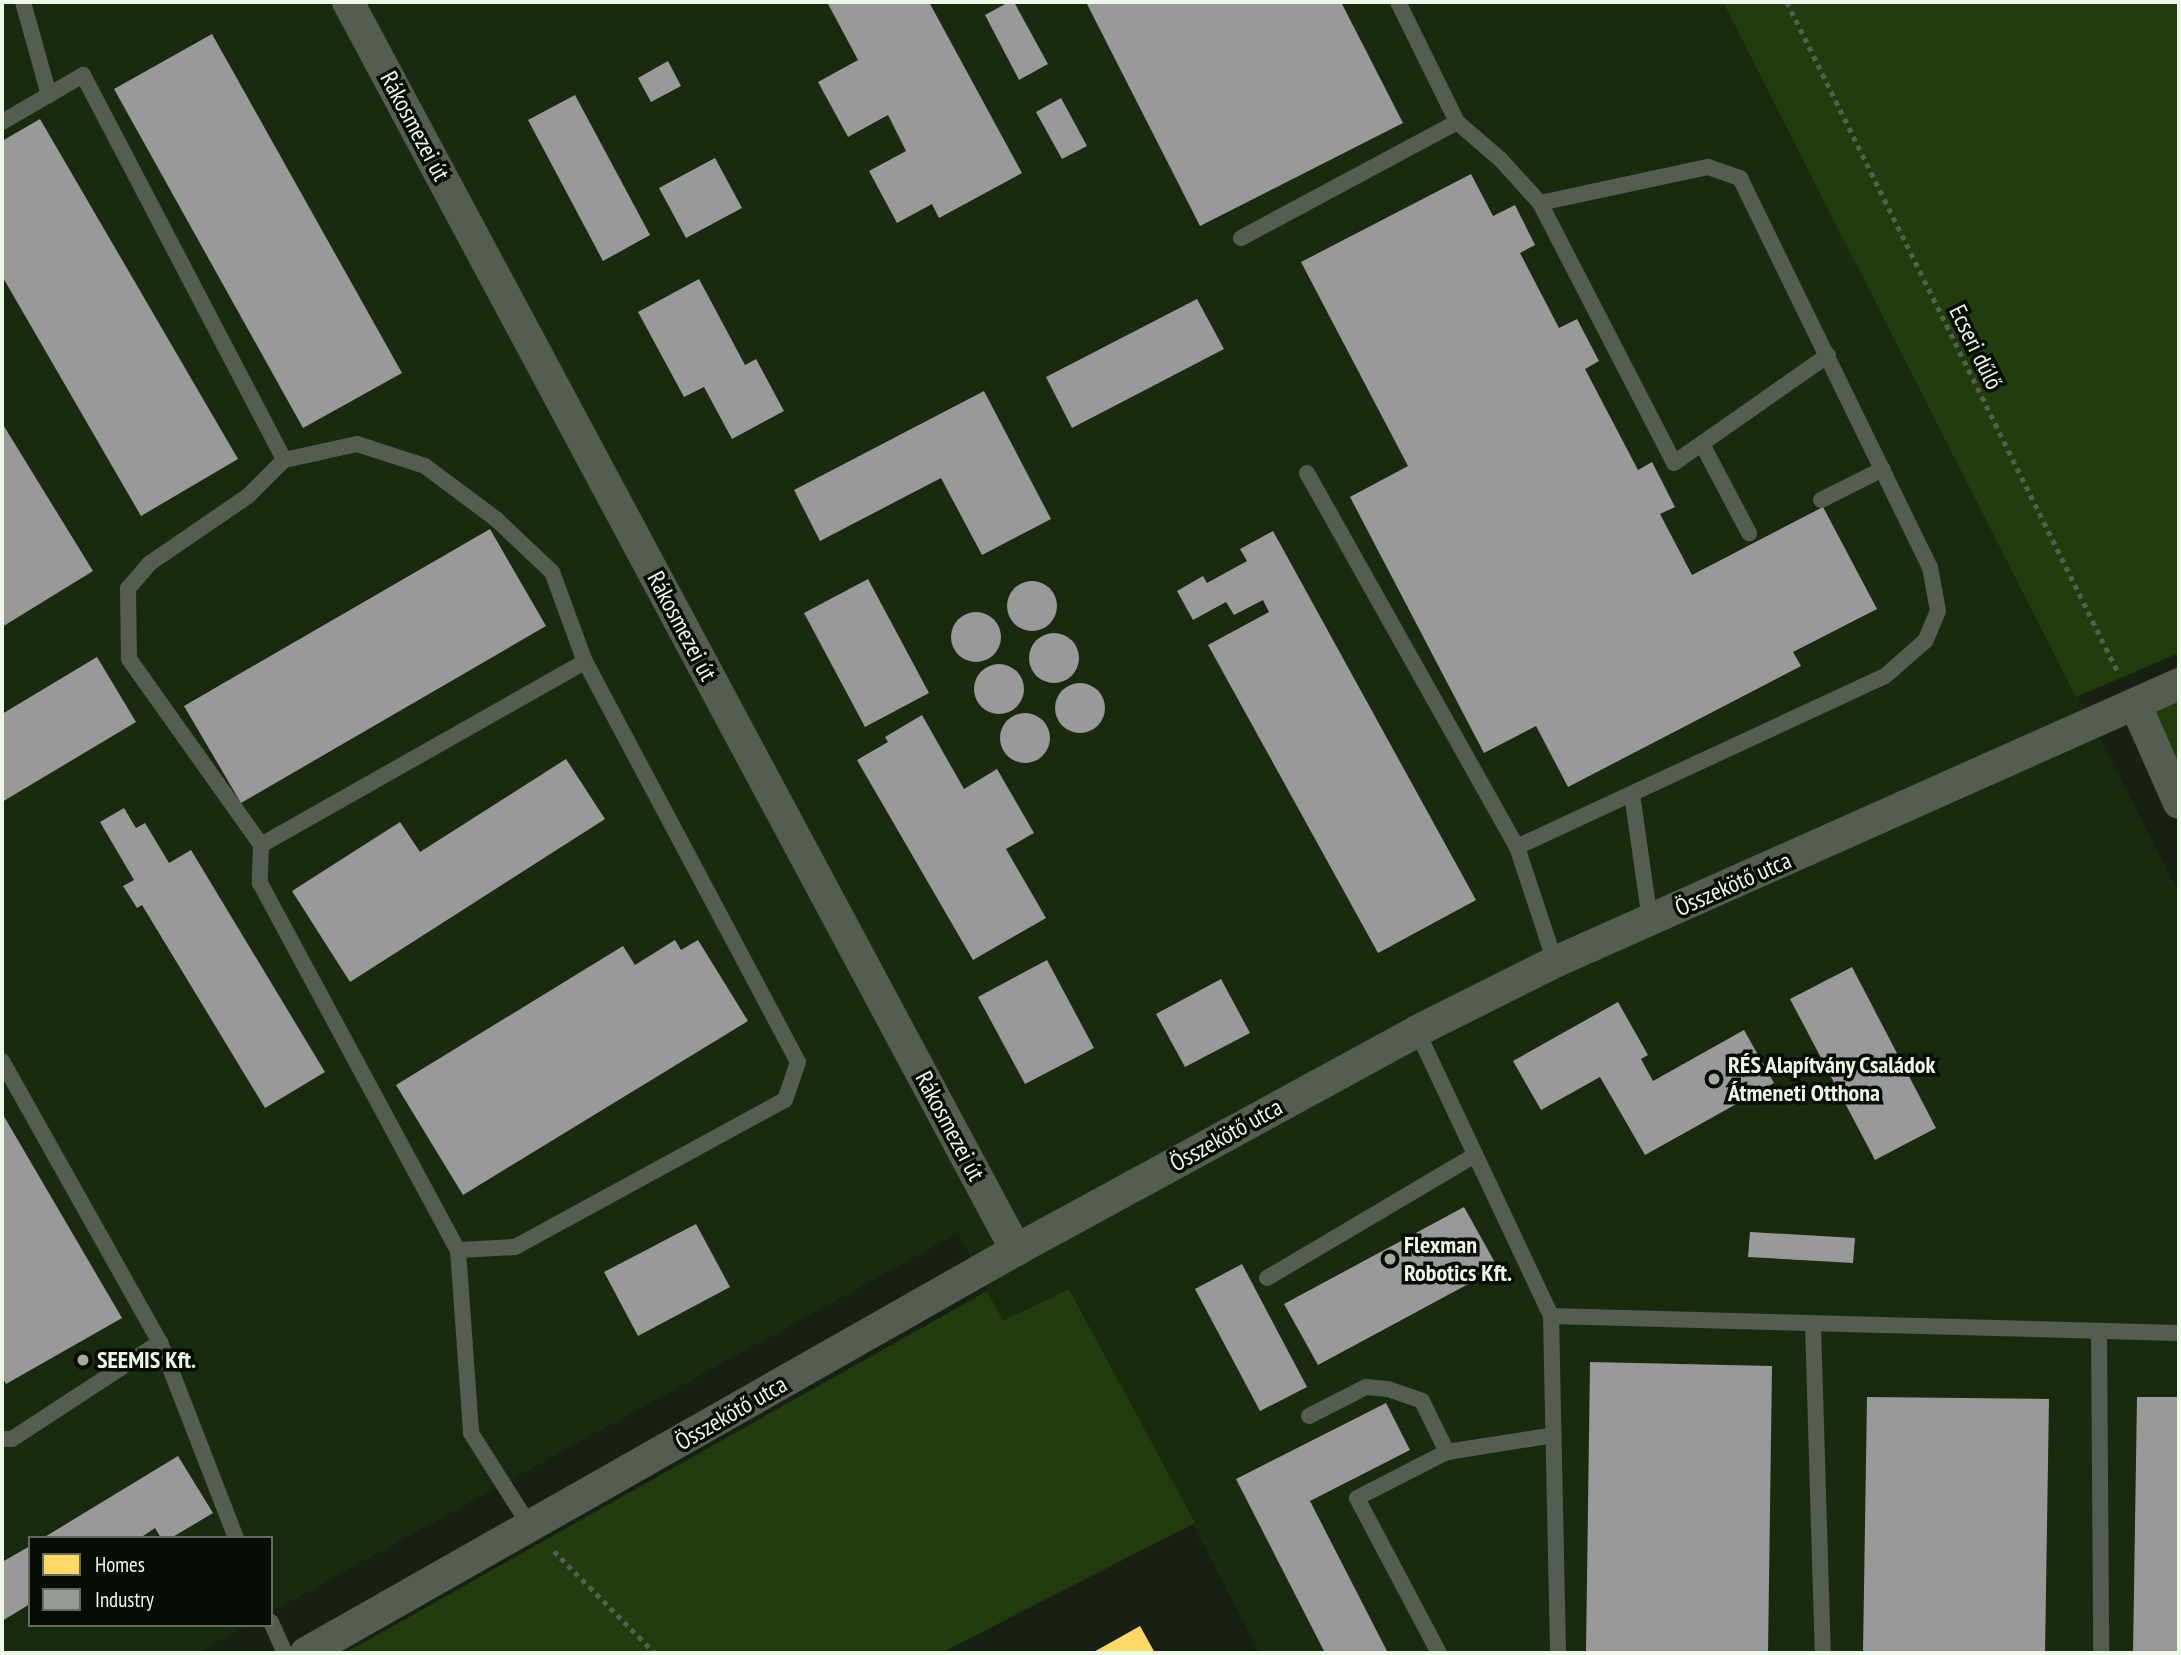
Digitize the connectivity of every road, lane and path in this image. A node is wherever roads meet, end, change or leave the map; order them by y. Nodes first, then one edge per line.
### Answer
1 (23, 2) edge
2 (348, 2) edge
3 (1398, 2) edge
4 (1787, 2) edge
5 (49, 95) junction
6 (2, 122) edge
7 (1457, 122) junction
8 (1540, 203) junction
9 (1241, 238) dead end
10 (1828, 355) junction
11 (1702, 444) junction
12 (284, 460) junction
13 (1883, 469) junction
14 (1307, 472) dead end
15 (1821, 500) dead end
16 (1749, 533) dead end
17 (585, 662) junction
18 (2179, 684) edge
19 (2136, 706) junction
20 (1632, 794) junction
21 (2179, 803) edge
22 (261, 845) junction
23 (1517, 847) junction
24 (1650, 920) junction
25 (1555, 962) junction
26 (1417, 1031) junction
27 (2, 1061) edge
28 (1475, 1155) junction
29 (458, 1250) junction
30 (1016, 1250) junction
31 (1266, 1278) dead end
32 (1551, 1316) junction
33 (1813, 1324) junction
34 (2099, 1331) junction
35 (2179, 1333) edge
36 (160, 1342) junction
37 (1310, 1416) dead end
38 (1553, 1435) junction
39 (2, 1439) edge
40 (1447, 1452) junction
41 (531, 1528) junction
42 (235, 1536) edge
43 (273, 1626) edge
44 (285, 1653) edge
45 (306, 1653) edge
46 (655, 1653) edge
47 (1439, 1653) edge
48 (1558, 1653) edge
49 (1823, 1653) edge
50 (2101, 1653) edge

1 - 5 lane
2 - 30 street, Rákosmezei út
3 - 7 lane
4 - 19 path, Ecseri dűlő
5 - 6 lane
5 - 12 lane
7 - 8 lane
7 - 9 lane
8 - 10 lane
8 - 11 lane
10 - 11 lane
10 - 13 lane
11 - 16 lane
12 - 17 lane
12 - 22 lane
13 - 15 lane
13 - 20 lane
14 - 23 lane
17 - 22 lane
17 - 29 lane
18 - 19 street, Összekötő utca
19 - 21 street
19 - 24 street, Összekötő utca
20 - 23 lane
20 - 24 lane
22 - 29 lane
23 - 25 lane
24 - 25 street, Összekötő utca
25 - 26 street, Összekötő utca
26 - 28 lane
26 - 30 street, Összekötő utca
27 - 36 lane
28 - 31 lane
28 - 32 lane
29 - 41 lane
30 - 41 street, Összekötő utca
32 - 33 lane
32 - 38 lane
33 - 34 lane
33 - 49 lane
34 - 35 lane
34 - 50 lane
36 - 39 lane
36 - 42 lane
37 - 40 lane
38 - 40 lane
38 - 48 lane
40 - 47 lane
41 - 45 street, Összekötő utca
41 - 46 path
43 - 44 lane

